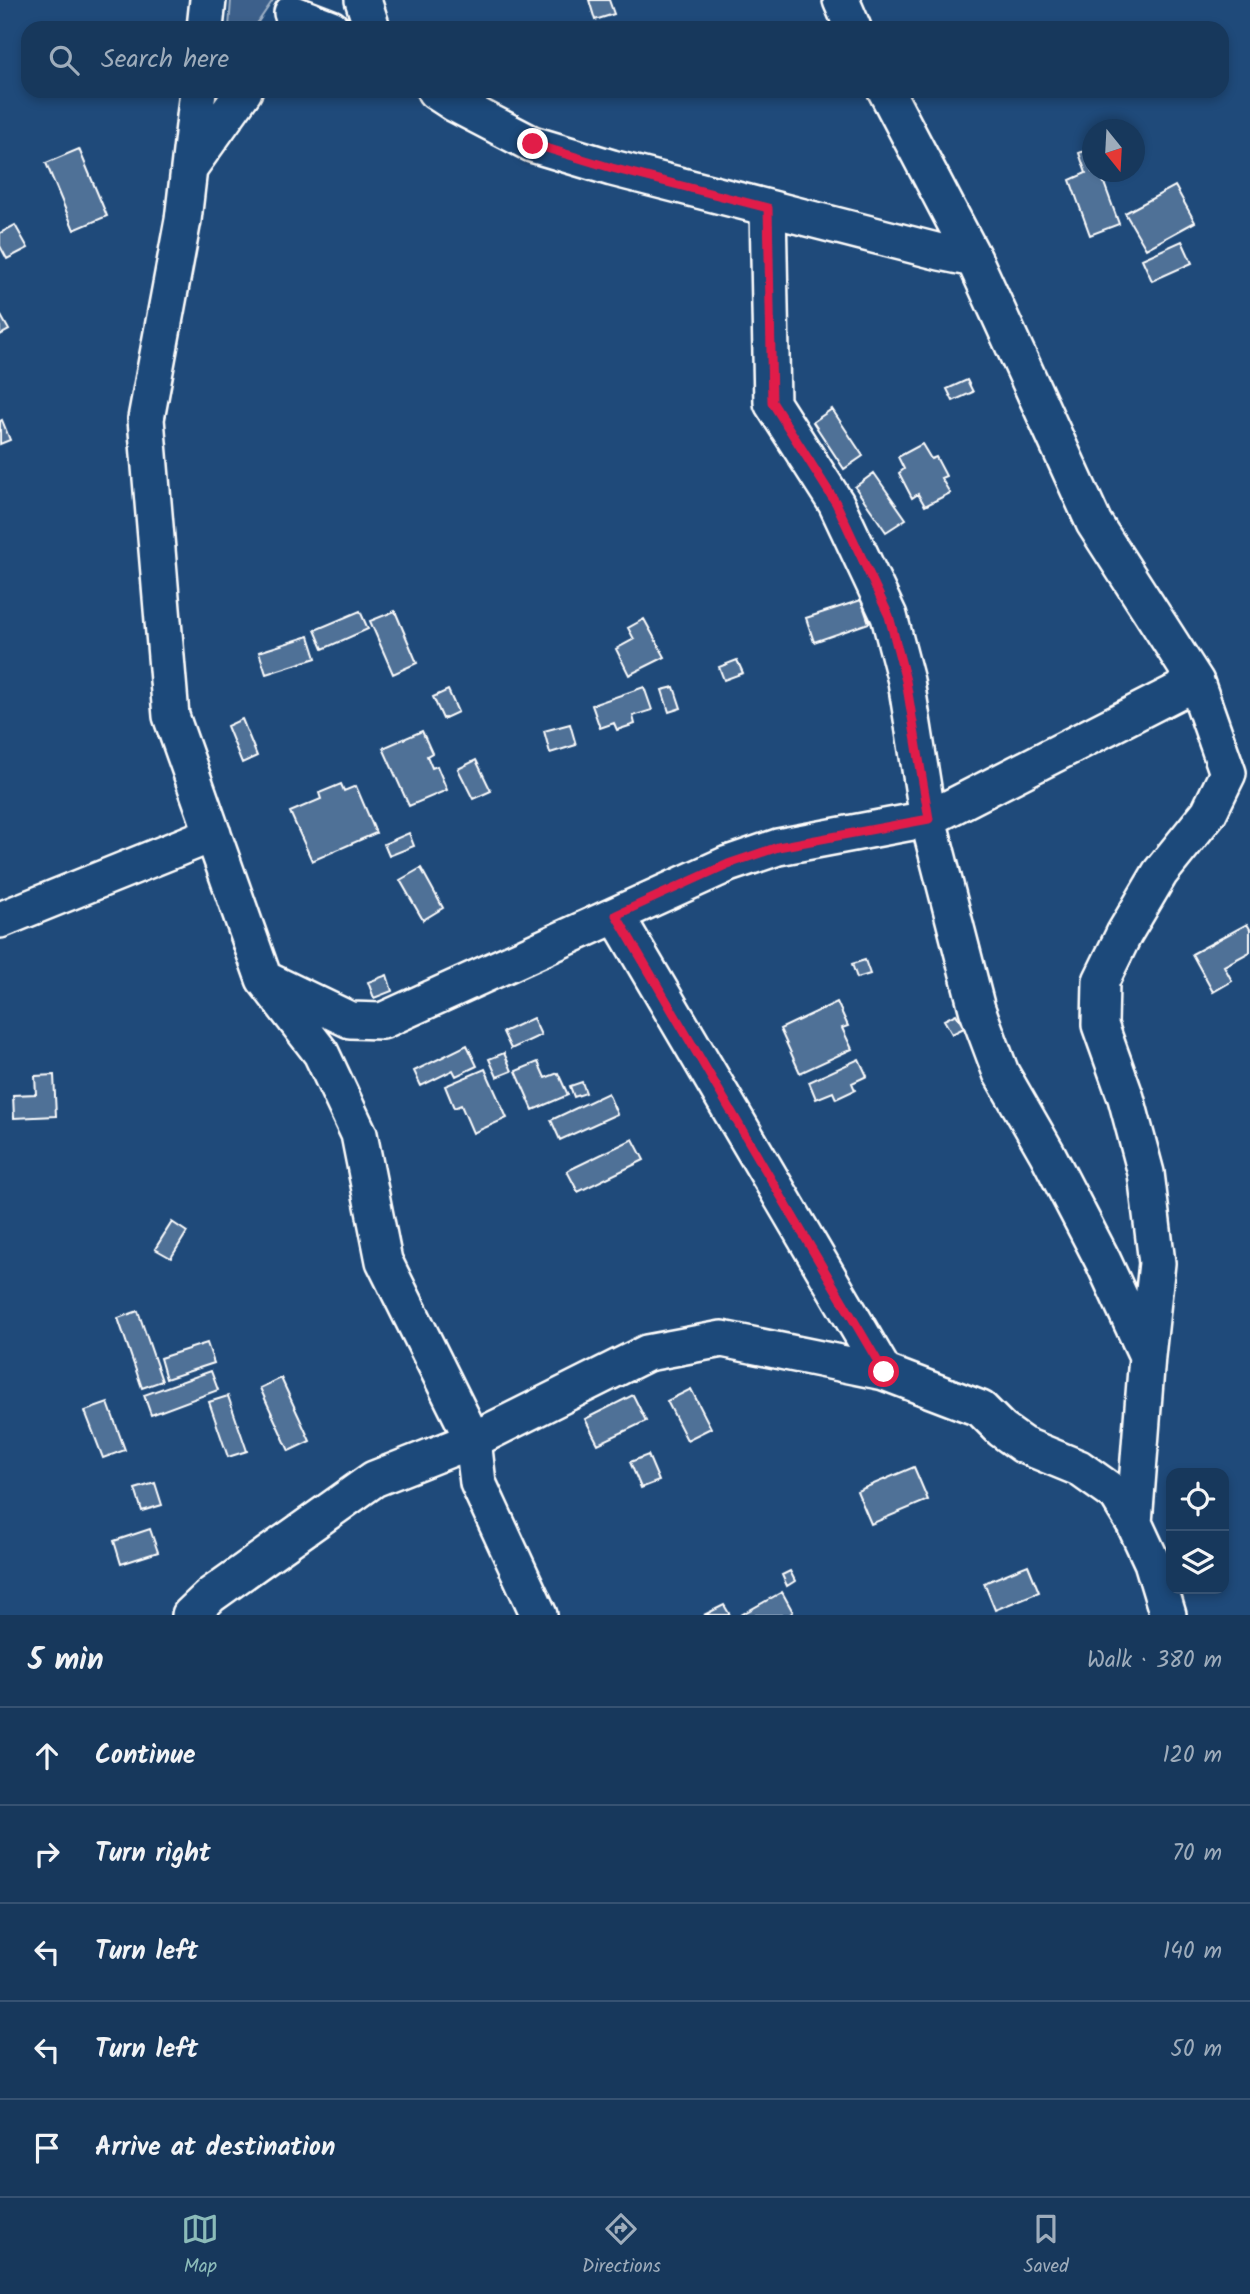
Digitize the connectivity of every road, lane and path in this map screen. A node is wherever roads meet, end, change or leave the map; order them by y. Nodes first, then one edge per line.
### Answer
1 (208, 0) edge
2 (363, 0) edge
3 (841, 0) edge
4 (292, 14) edge
5 (206, 21) edge
6 (312, 21) edge
7 (370, 21) edge
8 (850, 21) edge
9 (197, 98) edge
10 (239, 98) edge
11 (446, 98) edge
12 (890, 98) edge
13 (190, 167) junction
14 (768, 208) junction
15 (974, 259) junction
16 (1196, 682) junction
17 (929, 819) junction
18 (213, 834) junction
19 (616, 915) junction
20 (0, 920) edge
21 (264, 979) junction
22 (1147, 1356) junction
23 (884, 1372) junction
24 (473, 1440) junction
25 (1134, 1523) junction
26 (190, 1615) edge
27 (539, 1615) edge
28 (1168, 1615) edge

1 - 5 street
2 - 7 street
3 - 8 street
4 - 6 street
9 - 13 street
10 - 13 street
11 - 14 street
12 - 15 street
13 - 18 street
14 - 15 street
14 - 17 street
15 - 16 street
16 - 17 street
16 - 22 street
17 - 19 street
17 - 22 street
18 - 20 street
18 - 21 street
19 - 21 street
19 - 23 street
21 - 24 street
22 - 25 street
23 - 24 street
23 - 25 street
24 - 26 street
24 - 27 street
25 - 28 street

